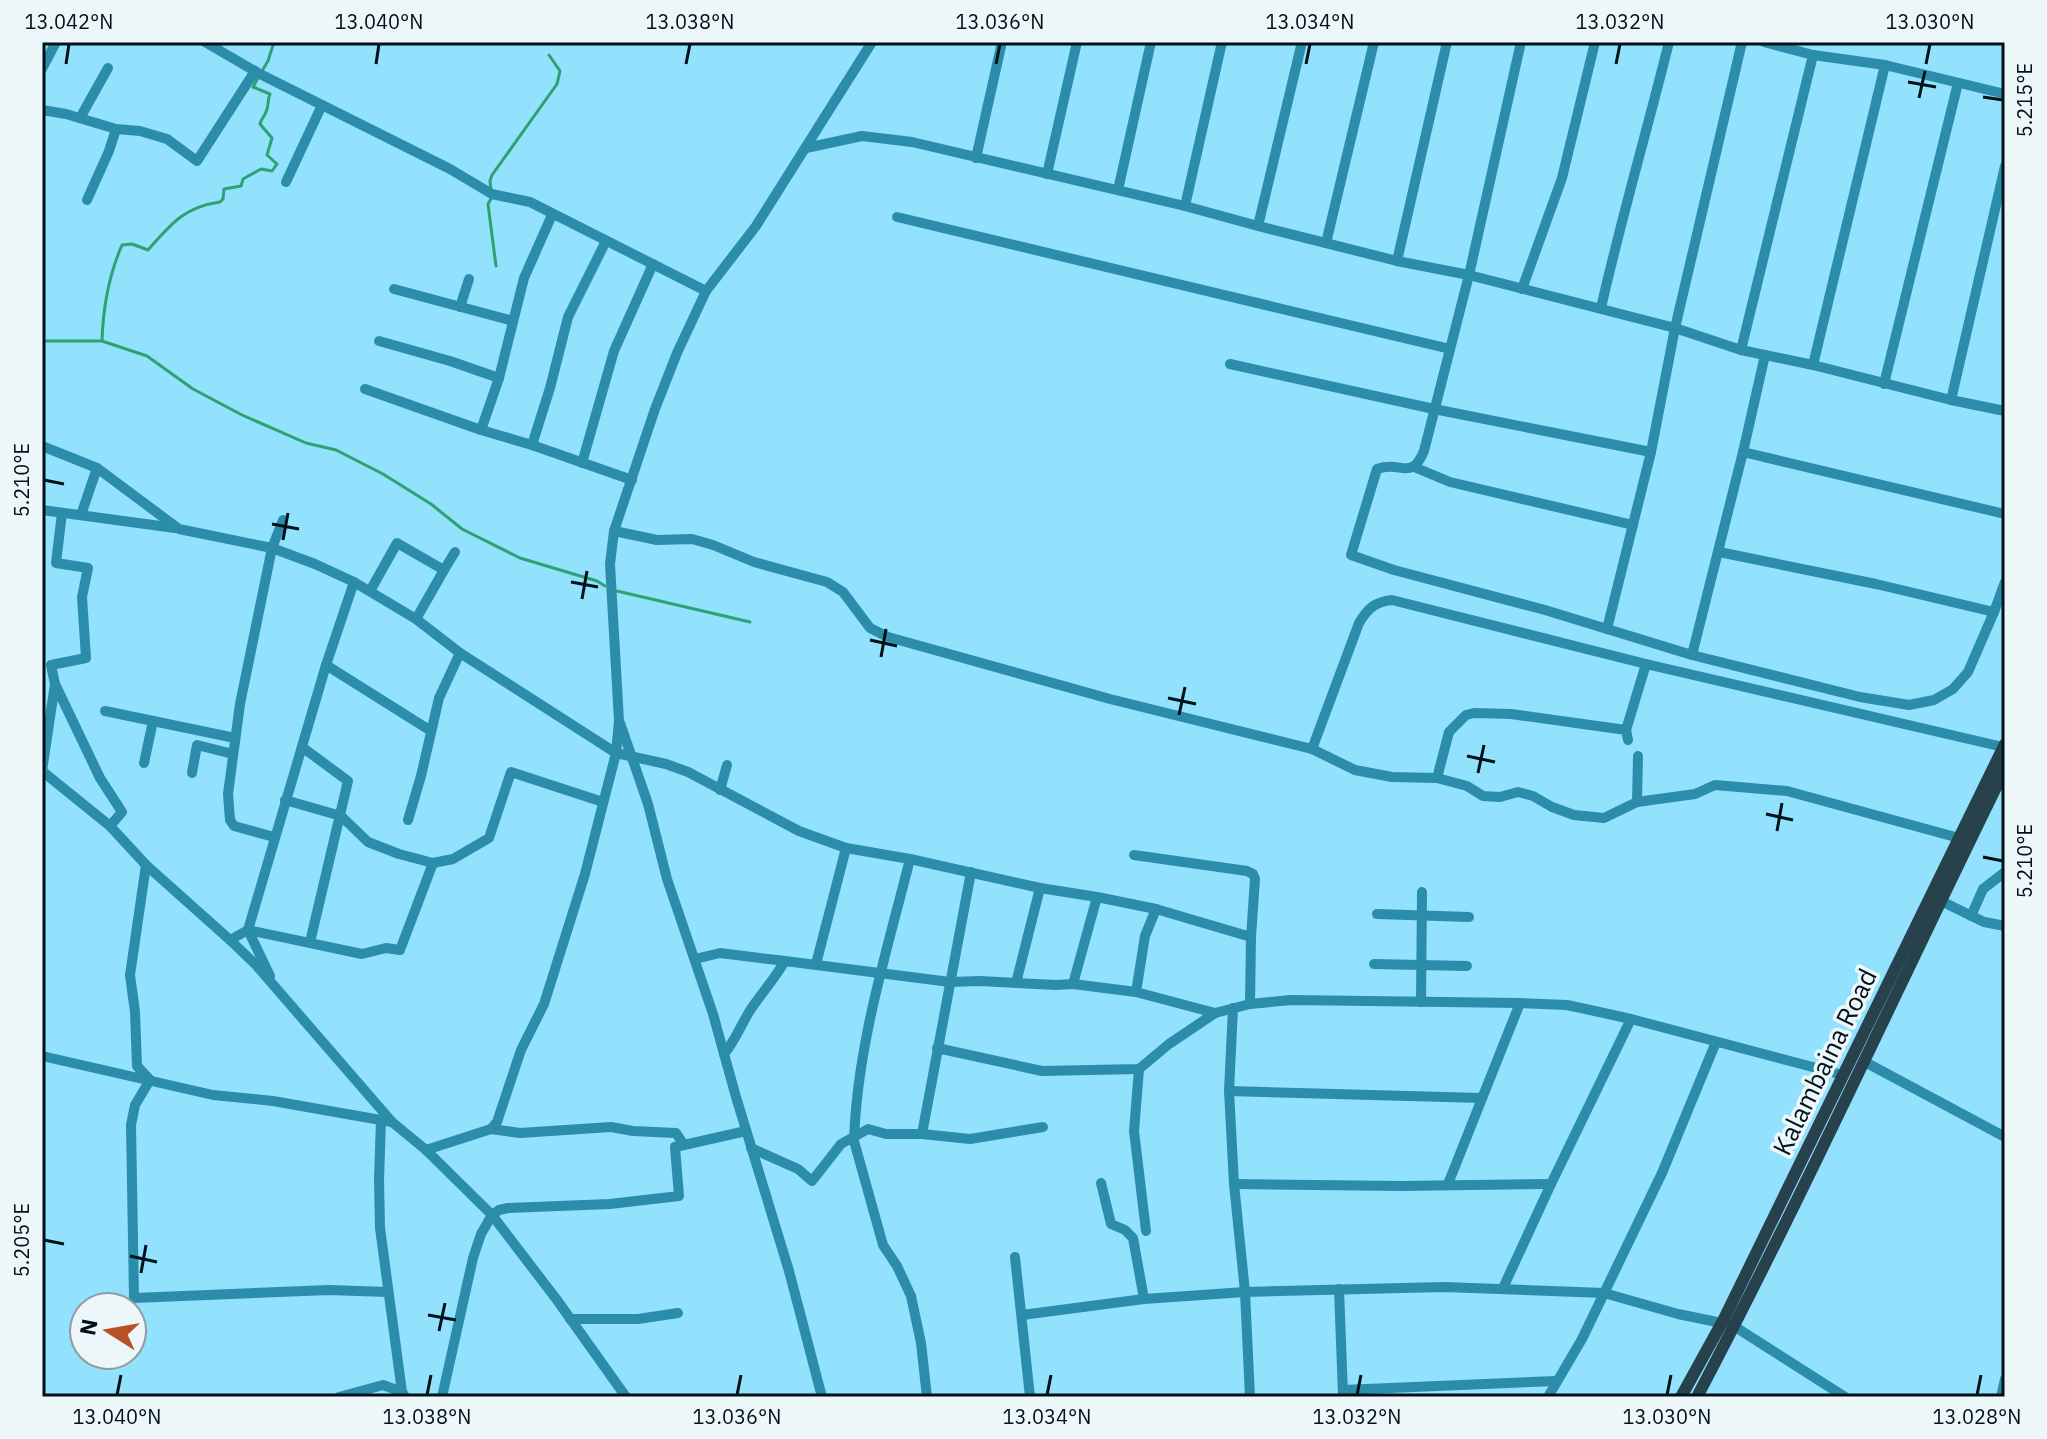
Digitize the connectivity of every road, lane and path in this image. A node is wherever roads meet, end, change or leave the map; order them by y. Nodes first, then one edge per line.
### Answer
1 (56, 42) edge
2 (205, 42) edge
3 (872, 42) edge
4 (1002, 42) edge
5 (1077, 42) edge
6 (1151, 42) edge
7 (1222, 42) edge
8 (1302, 42) edge
9 (1374, 42) edge
10 (1447, 42) edge
11 (1521, 42) edge
12 (1595, 42) edge
13 (1669, 42) edge
14 (1742, 42) edge
15 (1764, 42) edge
16 (1813, 55) junction
17 (1885, 65) junction
18 (108, 68) dead end
19 (42, 69) edge
20 (255, 71) junction
21 (1958, 83) junction
22 (2005, 94) edge
23 (322, 105) junction
24 (42, 110) edge
25 (80, 118) junction
26 (116, 129) junction
27 (806, 148) junction
28 (976, 158) junction
29 (2005, 166) edge
30 (1047, 174) junction
31 (286, 182) dead end
32 (1118, 190) junction
33 (87, 200) dead end
34 (1185, 206) junction
35 (552, 215) junction
36 (897, 217) dead end
37 (1258, 226) junction
38 (606, 241) junction
39 (1326, 243) junction
40 (1397, 261) junction
41 (653, 264) junction
42 (1469, 275) junction
43 (469, 279) dead end
44 (394, 289) dead end
45 (1522, 289) junction
46 (706, 291) junction
47 (460, 307) junction
48 (1601, 308) junction
49 (513, 321) junction
50 (1675, 328) junction
51 (379, 341) dead end
52 (1450, 349) junction
53 (1741, 350) junction
54 (1765, 355) junction
55 (1230, 364) dead end
56 (1813, 365) junction
57 (499, 378) junction
58 (1884, 384) junction
59 (365, 389) dead end
60 (1951, 400) junction
61 (1434, 409) junction
62 (2005, 411) edge
63 (481, 430) junction
64 (532, 445) junction
65 (42, 446) edge
66 (1651, 452) junction
67 (1743, 452) junction
68 (582, 463) junction
69 (1414, 467) junction
70 (97, 468) junction
71 (632, 480) junction
72 (42, 510) edge
73 (62, 513) junction
74 (2005, 514) edge
75 (81, 515) junction
76 (283, 520) dead end
77 (1633, 525) junction
78 (179, 529) junction
79 (614, 531) junction
80 (272, 548) junction
81 (455, 552) dead end
82 (1719, 552) junction
83 (444, 570) junction
84 (354, 582) junction
85 (2005, 582) edge
86 (370, 591) junction
87 (1994, 612) junction
88 (416, 619) junction
89 (1607, 629) junction
90 (460, 653) junction
91 (1692, 655) junction
92 (1646, 664) junction
93 (326, 665) junction
94 (55, 684) junction
95 (105, 711) dead end
96 (153, 721) junction
97 (619, 721) junction
98 (431, 731) junction
99 (235, 738) junction
100 (2004, 745) edge
101 (302, 747) junction
102 (1312, 749) junction
103 (616, 753) junction
104 (233, 754) junction
105 (1638, 756) dead end
106 (633, 757) junction
107 (144, 763) dead end
108 (727, 765) dead end
109 (2005, 769) edge
110 (42, 771) edge
111 (192, 773) dead end
112 (1437, 778) junction
113 (720, 790) junction
114 (2000, 792) edge
115 (285, 800) junction
116 (603, 802) junction
117 (1637, 802) junction
118 (341, 816) junction
119 (408, 820) dead end
120 (110, 826) junction
121 (274, 837) junction
122 (1959, 838) junction
123 (846, 848) junction
124 (1134, 855) dead end
125 (910, 859) junction
126 (433, 863) junction
127 (146, 865) junction
128 (971, 872) junction
129 (2005, 872) edge
130 (1040, 888) junction
131 (1422, 892) dead end
132 (1097, 897) junction
133 (1941, 901) junction
134 (1156, 909) junction
135 (1377, 914) dead end
136 (1422, 916) junction
137 (1971, 916) junction
138 (1469, 917) dead end
139 (2005, 926) edge
140 (248, 930) junction
141 (1251, 937) junction
142 (230, 940) junction
143 (310, 942) junction
144 (695, 959) junction
145 (785, 961) junction
146 (816, 964) junction
147 (1374, 964) dead end
148 (1422, 965) junction
149 (1467, 966) dead end
150 (882, 973) junction
151 (950, 982) junction
152 (1016, 983) junction
153 (1073, 984) junction
154 (275, 988) junction
155 (1136, 992) junction
156 (1421, 1002) junction
157 (1520, 1003) junction
158 (1250, 1004) junction
159 (1233, 1008) junction
160 (1215, 1013) junction
161 (1631, 1019) junction
162 (1716, 1042) junction
163 (937, 1048) junction
164 (724, 1054) junction
165 (42, 1056) edge
166 (1865, 1062) junction
167 (1139, 1069) junction
168 (1843, 1075) junction
169 (150, 1080) junction
170 (1229, 1091) junction
171 (1482, 1098) junction
172 (387, 1121) junction
173 (1043, 1127) dead end
174 (491, 1129) junction
175 (746, 1131) junction
176 (922, 1134) junction
177 (854, 1137) junction
178 (2005, 1137) edge
179 (684, 1145) junction
180 (751, 1148) junction
181 (426, 1150) junction
182 (1101, 1183) dead end
183 (1234, 1184) junction
184 (1448, 1184) junction
185 (1551, 1184) junction
186 (492, 1215) junction
187 (1146, 1231) dead end
188 (1015, 1257) dead end
189 (1503, 1288) junction
190 (1339, 1289) junction
191 (387, 1292) junction
192 (1245, 1292) junction
193 (1604, 1293) junction
194 (1144, 1299) junction
195 (678, 1313) dead end
196 (1022, 1315) junction
197 (570, 1319) junction
198 (1727, 1323) junction
199 (2005, 1379) edge
200 (1556, 1381) junction
201 (404, 1394) edge
202 (1343, 1394) edge
203 (339, 1397) edge
204 (442, 1397) edge
205 (626, 1397) edge
206 (822, 1397) edge
207 (927, 1397) edge
208 (1030, 1397) edge
209 (1250, 1397) edge
210 (1548, 1397) edge
211 (1681, 1397) edge
212 (1697, 1397) edge
213 (1845, 1397) edge
214 (2001, 1397) edge

1 - 19 street
2 - 20 street
3 - 27 street
4 - 28 street
5 - 30 street
6 - 32 street
7 - 34 street
8 - 37 street
9 - 39 street
10 - 40 street
11 - 42 street
12 - 45 street
13 - 48 street
14 - 50 street
15 - 16 street
16 - 17 street
16 - 53 street
17 - 21 street
17 - 56 street
18 - 25 street
20 - 23 street
20 - 26 street
21 - 22 street
21 - 58 street
23 - 31 street
23 - 35 street
24 - 25 street
25 - 26 street
26 - 33 street
27 - 28 street
27 - 46 street
28 - 30 street
29 - 60 street
30 - 32 street
32 - 34 street
34 - 37 street
35 - 38 street
35 - 49 street
36 - 52 street
37 - 39 street
38 - 41 street
38 - 64 street
39 - 40 street
40 - 42 street
41 - 46 street
41 - 68 street
42 - 45 street
42 - 52 street
43 - 47 street
44 - 47 street
45 - 48 street
46 - 71 street
47 - 49 street
48 - 50 street
49 - 57 street
50 - 53 street
50 - 66 street
51 - 57 street
52 - 61 street
53 - 54 street
54 - 56 street
54 - 67 street
55 - 61 street
56 - 58 street
57 - 63 street
58 - 60 street
59 - 63 street
60 - 62 street
61 - 66 street
61 - 69 street
63 - 64 street
64 - 68 street
65 - 70 street
66 - 77 street
67 - 74 street
67 - 82 street
68 - 71 street
69 - 77 street
69 - 89 street
70 - 75 street
70 - 78 street
71 - 79 street
72 - 73 street
73 - 75 street
73 - 94 street
75 - 78 street
76 - 80 street
77 - 89 street
78 - 80 street
79 - 97 street
79 - 102 street
80 - 84 street
80 - 99 street
81 - 83 street
82 - 87 street
82 - 91 street
83 - 86 street
83 - 88 street
84 - 86 street
84 - 93 street
85 - 87 street
86 - 88 street
87 - 91 street
88 - 90 street
89 - 91 street
90 - 98 street
90 - 103 street
92 - 100 street
92 - 102 street
92 - 112 street
93 - 98 street
93 - 101 street
94 - 110 street
94 - 120 street
95 - 96 street
96 - 99 street
96 - 107 street
97 - 103 street
97 - 106 street
98 - 119 street
99 - 104 street
100 - 122 main road, Kalambaina Road
101 - 115 street
101 - 118 street
102 - 112 street
103 - 106 street
103 - 116 street
104 - 111 street
104 - 121 street
105 - 117 street
106 - 113 street
106 - 144 street
108 - 113 street
109 - 114 main road, Kalambaina Road
110 - 120 street
112 - 117 street
113 - 123 street
114 - 133 main road, Kalambaina Road
115 - 118 street
115 - 121 street
116 - 126 street
116 - 174 street
117 - 122 street
118 - 126 street
118 - 143 street
120 - 127 street
121 - 140 street
122 - 168 main road, Kalambaina Road
123 - 125 street
123 - 146 street
124 - 141 street
125 - 128 street
125 - 150 street
126 - 143 street
127 - 142 street
127 - 169 street
128 - 130 street
128 - 151 street
129 - 137 street
130 - 132 street
130 - 152 street
131 - 136 street
132 - 134 street
132 - 153 street
133 - 137 street
133 - 166 main road, Kalambaina Road
134 - 141 street
134 - 155 street
135 - 136 street
136 - 138 street
136 - 148 street
137 - 139 street
140 - 142 street
140 - 143 street
140 - 154 street
141 - 158 street
142 - 154 street
144 - 145 street
144 - 164 street
145 - 146 street
145 - 164 street
146 - 150 street
147 - 148 street
148 - 149 street
148 - 156 street
150 - 151 street
150 - 177 street
151 - 152 street
151 - 163 street
152 - 153 street
153 - 155 street
154 - 172 street
155 - 160 street
156 - 157 street
156 - 158 street
157 - 161 street
157 - 171 street
158 - 159 street
159 - 160 street
159 - 170 street
160 - 167 street
161 - 162 street
161 - 185 street
162 - 168 street
162 - 193 street
163 - 167 street
163 - 176 street
164 - 175 street
165 - 169 street
166 - 178 street
166 - 198 main road, Kalambaina Road
167 - 187 street
168 - 198 main road, Kalambaina Road
169 - 172 street
169 - 191 street
170 - 171 street
170 - 183 street
171 - 184 street
172 - 181 street
172 - 191 street
173 - 176 street
174 - 179 street
174 - 181 street
175 - 179 street
175 - 180 street
176 - 177 street
177 - 180 street
177 - 207 street
179 - 186 street
180 - 206 street
181 - 186 street
182 - 194 street
183 - 184 street
183 - 192 street
184 - 185 street
185 - 189 street
186 - 197 street
186 - 204 street
188 - 196 street
189 - 190 street
189 - 193 street
190 - 192 street
190 - 202 street
191 - 201 street
192 - 194 street
192 - 209 street
193 - 198 street
193 - 200 street
194 - 196 street
195 - 197 street
196 - 208 street
197 - 205 street
198 - 211 main road, Kalambaina Road
198 - 212 main road, Kalambaina Road
198 - 213 street
199 - 214 street
200 - 202 street
200 - 210 street
201 - 203 street

